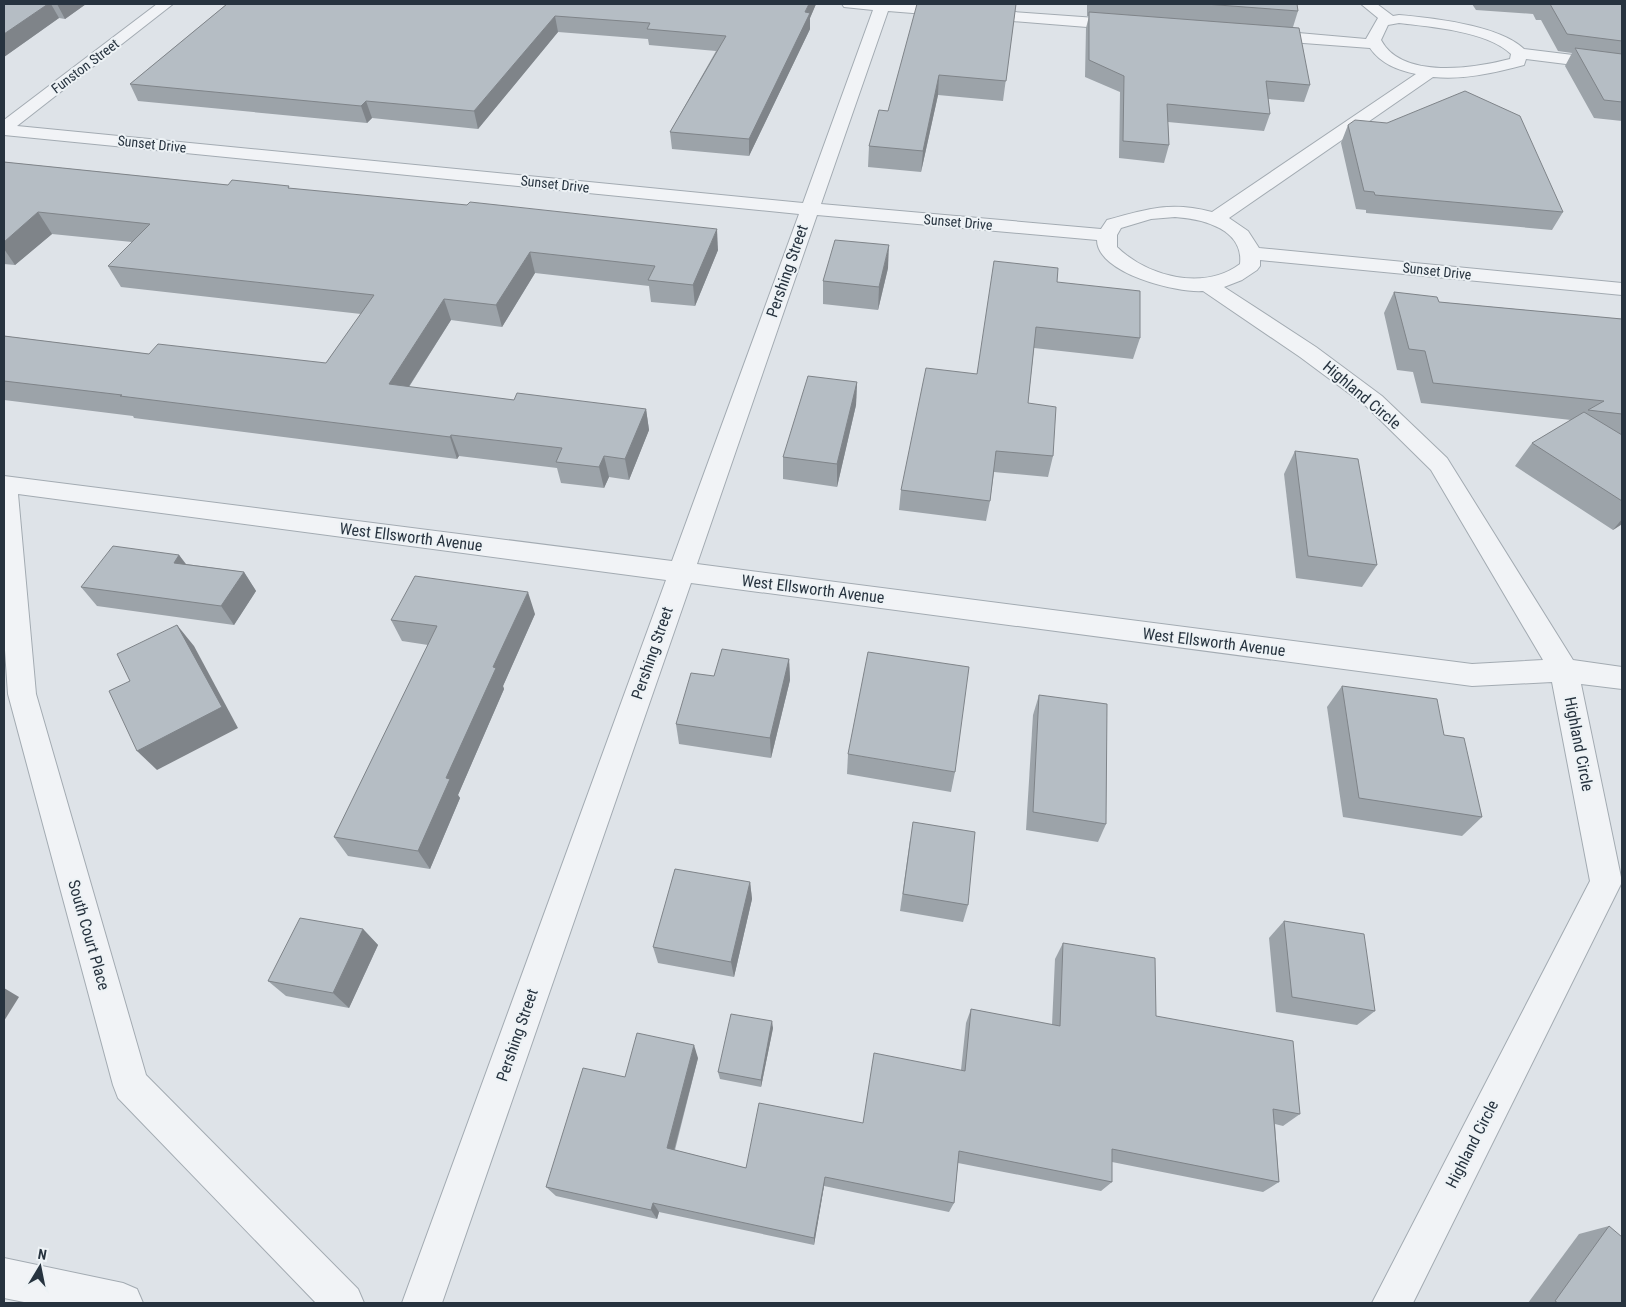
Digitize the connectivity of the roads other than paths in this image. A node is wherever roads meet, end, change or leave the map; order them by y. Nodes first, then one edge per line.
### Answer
1 (166, 4) edge
2 (849, 4) edge
3 (1368, 4) edge
4 (883, 5) edge
5 (1391, 21) junction
6 (1138, 26) edge
7 (1246, 34) edge
8 (1374, 44) junction
9 (1518, 53) junction
10 (1622, 66) edge
11 (1428, 73) junction
12 (4, 129) edge
13 (809, 208) junction
14 (1215, 219) junction
15 (1107, 235) junction
16 (1251, 253) junction
17 (1205, 283) junction
18 (1622, 289) edge
19 (4, 484) edge
20 (681, 572) junction
21 (1564, 670) junction
22 (1622, 678) edge
23 (4, 1278) edge
24 (123, 1303) edge
25 (344, 1303) edge
26 (422, 1303) edge
27 (1392, 1303) edge

1 - 12 street, Funston Street
2 - 4 street
3 - 5 street
4 - 6 street
4 - 13 street, Pershing Street
5 - 8 street
5 - 9 street
7 - 8 street
8 - 11 street
9 - 10 street
9 - 11 street
11 - 14 street
12 - 13 street, Sunset Drive
13 - 15 street, Sunset Drive
13 - 20 street, Pershing Street
14 - 15 street
14 - 16 street
15 - 17 street
16 - 17 street
16 - 18 street, Sunset Drive
17 - 21 street, Highland Circle
19 - 20 street, West Ellsworth Avenue
19 - 25 street, South Court Place
20 - 21 street, West Ellsworth Avenue
20 - 26 street, Pershing Street
21 - 22 street, West Ellsworth Avenue
21 - 27 street, Highland Circle
23 - 24 street

